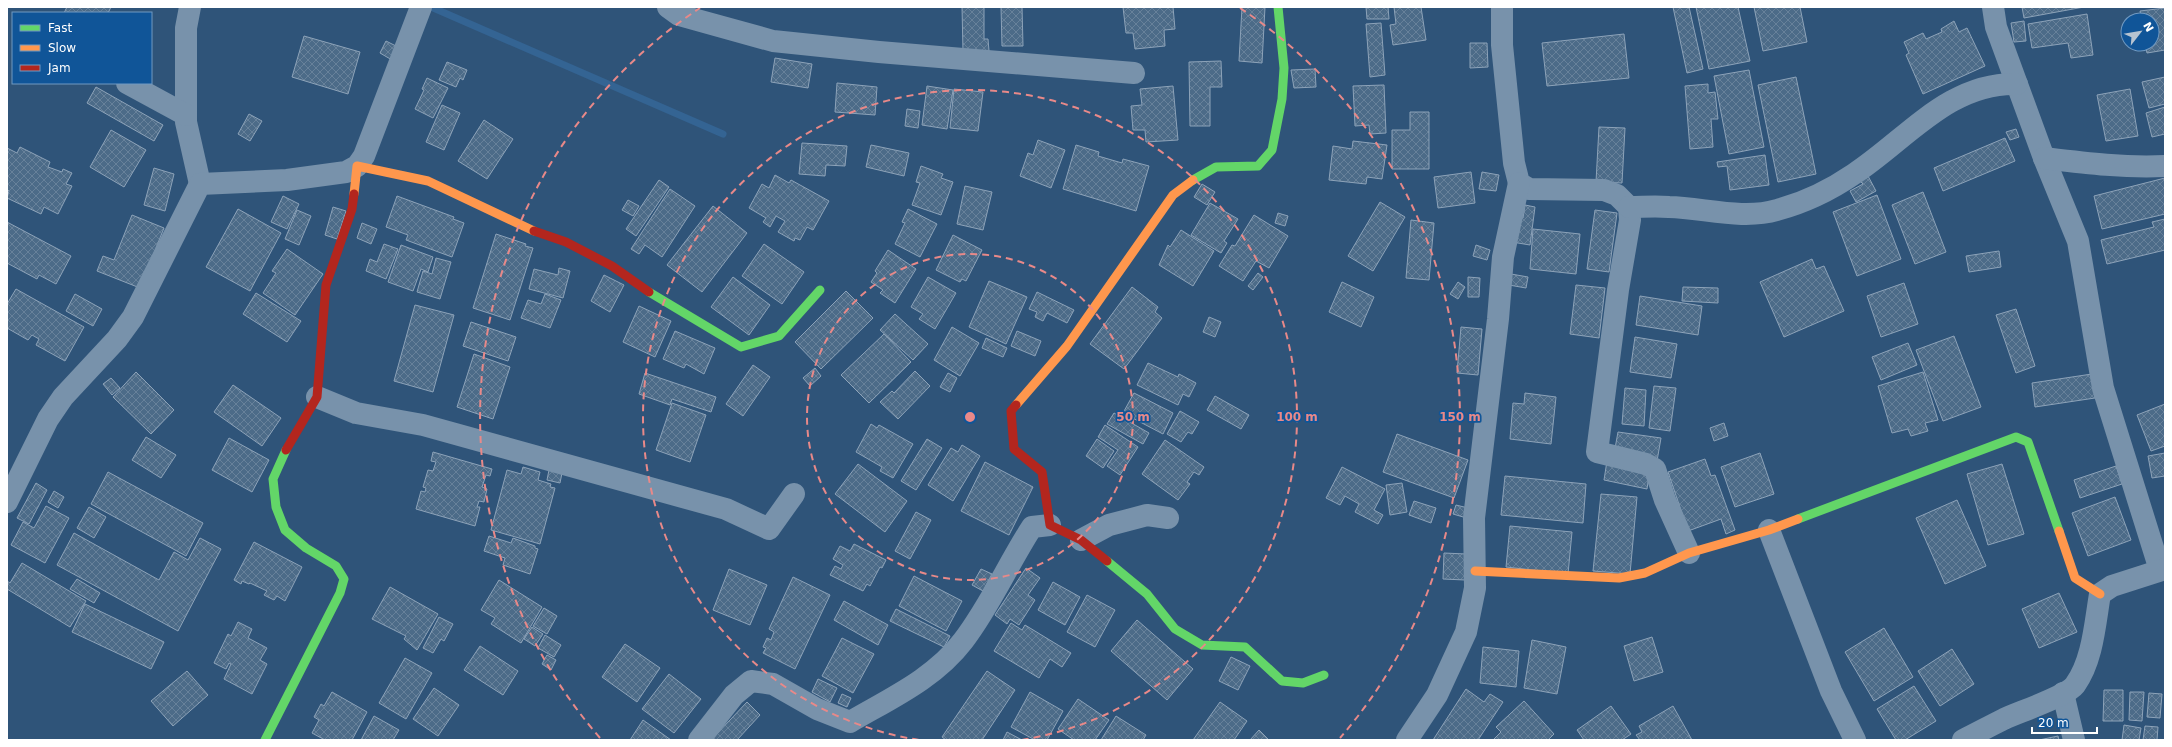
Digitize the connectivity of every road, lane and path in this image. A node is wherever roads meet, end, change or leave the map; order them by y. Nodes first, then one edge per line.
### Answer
1 (190, 7) edge
2 (421, 7) edge
3 (668, 7) edge
4 (1278, 7) edge
5 (1502, 7) edge
6 (1993, 7) edge
7 (1134, 73) dead end
8 (129, 84) edge
9 (2017, 84) junction
10 (186, 115) junction
11 (2044, 158) junction
12 (357, 166) junction
13 (2165, 166) edge
14 (1519, 182) junction
15 (200, 184) junction
16 (1629, 207) junction
17 (820, 290) dead end
18 (317, 397) junction
19 (794, 494) dead end
20 (7, 502) edge
21 (1168, 518) dead end
22 (1050, 525) junction
23 (1769, 530) junction
24 (1081, 540) junction
25 (1689, 553) junction
26 (2163, 570) edge
27 (1475, 571) junction
28 (2100, 594) junction
29 (1324, 676) dead end
30 (2063, 693) junction
31 (265, 740) edge
32 (699, 740) edge
33 (1407, 740) edge
34 (1855, 740) edge
35 (1963, 740) edge
36 (2074, 740) edge

1 - 10 street
2 - 12 street
3 - 7 street
4 - 22 street
5 - 14 street
6 - 9 street
8 - 10 street
9 - 11 street
9 - 16 street
10 - 15 street
11 - 13 street
11 - 26 street
12 - 15 street
12 - 17 street
12 - 18 street
14 - 16 street
14 - 27 street
15 - 20 street
16 - 25 street
18 - 19 street
18 - 31 street
21 - 24 street
22 - 24 street
22 - 32 street
23 - 25 street
23 - 28 street
23 - 34 street
24 - 29 street
25 - 27 street
26 - 28 street
27 - 33 street
28 - 30 street
30 - 35 street
30 - 36 street

